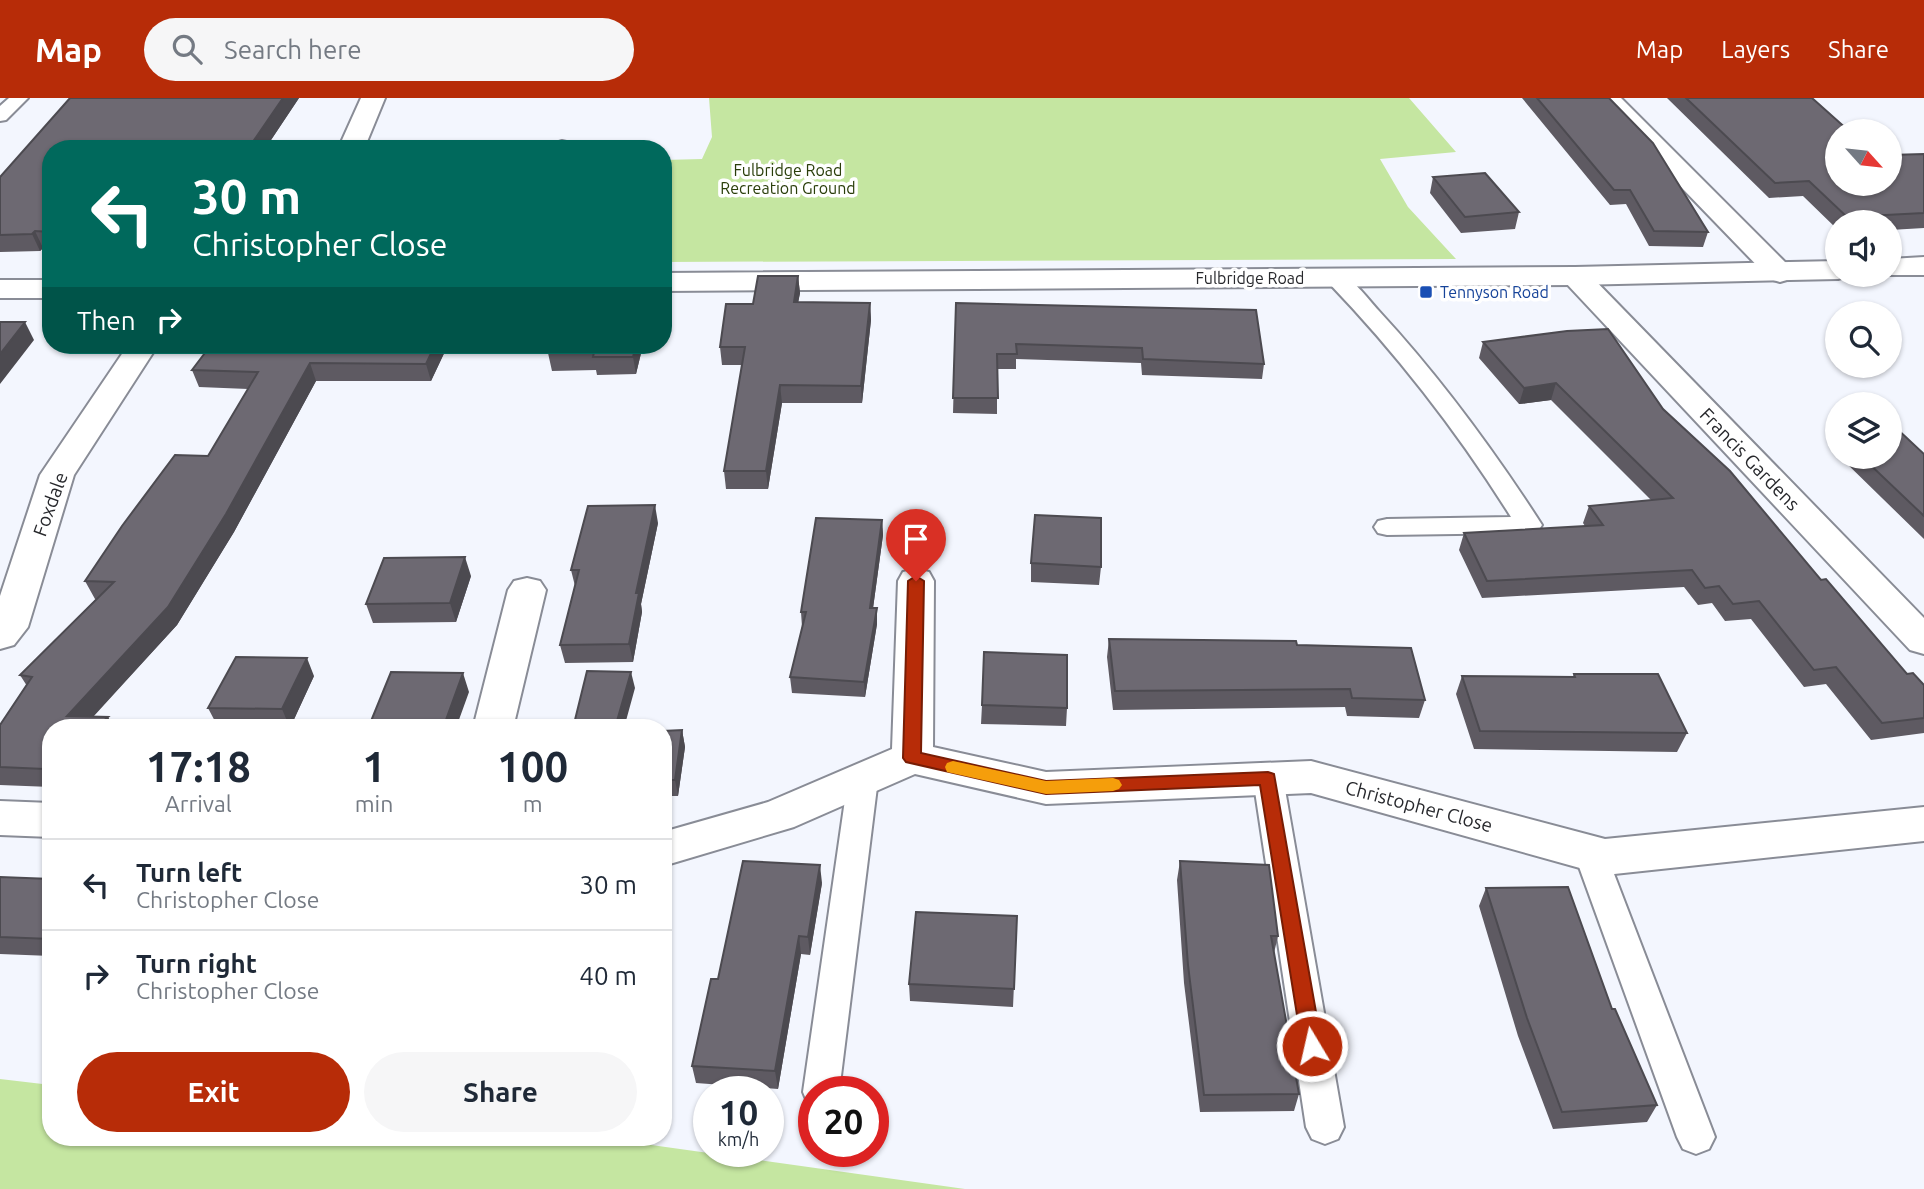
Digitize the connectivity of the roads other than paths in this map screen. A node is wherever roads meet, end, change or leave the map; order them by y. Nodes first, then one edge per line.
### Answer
1 (19, 98) edge
2 (373, 98) edge
3 (1607, 98) edge
4 (0, 116) edge
5 (355, 140) edge
6 (1924, 266) edge
7 (1902, 267) edge
8 (1825, 270) edge
9 (1780, 272) junction
10 (1575, 276) junction
11 (1335, 278) junction
12 (672, 282) edge
13 (0, 289) edge
14 (42, 289) edge
15 (137, 354) edge
16 (1387, 527) dead end
17 (916, 581) dead end
18 (527, 590) dead end
19 (0, 636) edge
20 (1924, 641) edge
21 (495, 719) edge
22 (912, 758) junction
23 (1268, 778) junction
24 (863, 779) junction
25 (0, 818) edge
26 (42, 820) edge
27 (1924, 824) edge
28 (672, 846) edge
29 (1590, 853) junction
30 (823, 1076) edge
31 (1325, 1127) dead end
32 (1696, 1138) dead end

1 - 4 lane
2 - 5 street
3 - 9 street
6 - 7 street
8 - 9 street, Fulbridge Road
9 - 10 street, Fulbridge Road
10 - 11 street, Fulbridge Road
10 - 20 street, Francis Gardens
11 - 12 street, Fulbridge Road
11 - 16 lane
13 - 14 street
15 - 19 street, Foxdale
17 - 22 street
18 - 21 street
22 - 23 street, Christopher Close
22 - 24 street
23 - 29 street, Christopher Close
23 - 31 lane
24 - 28 street
24 - 30 lane
25 - 26 street
27 - 29 street, Christopher Close
29 - 32 lane

